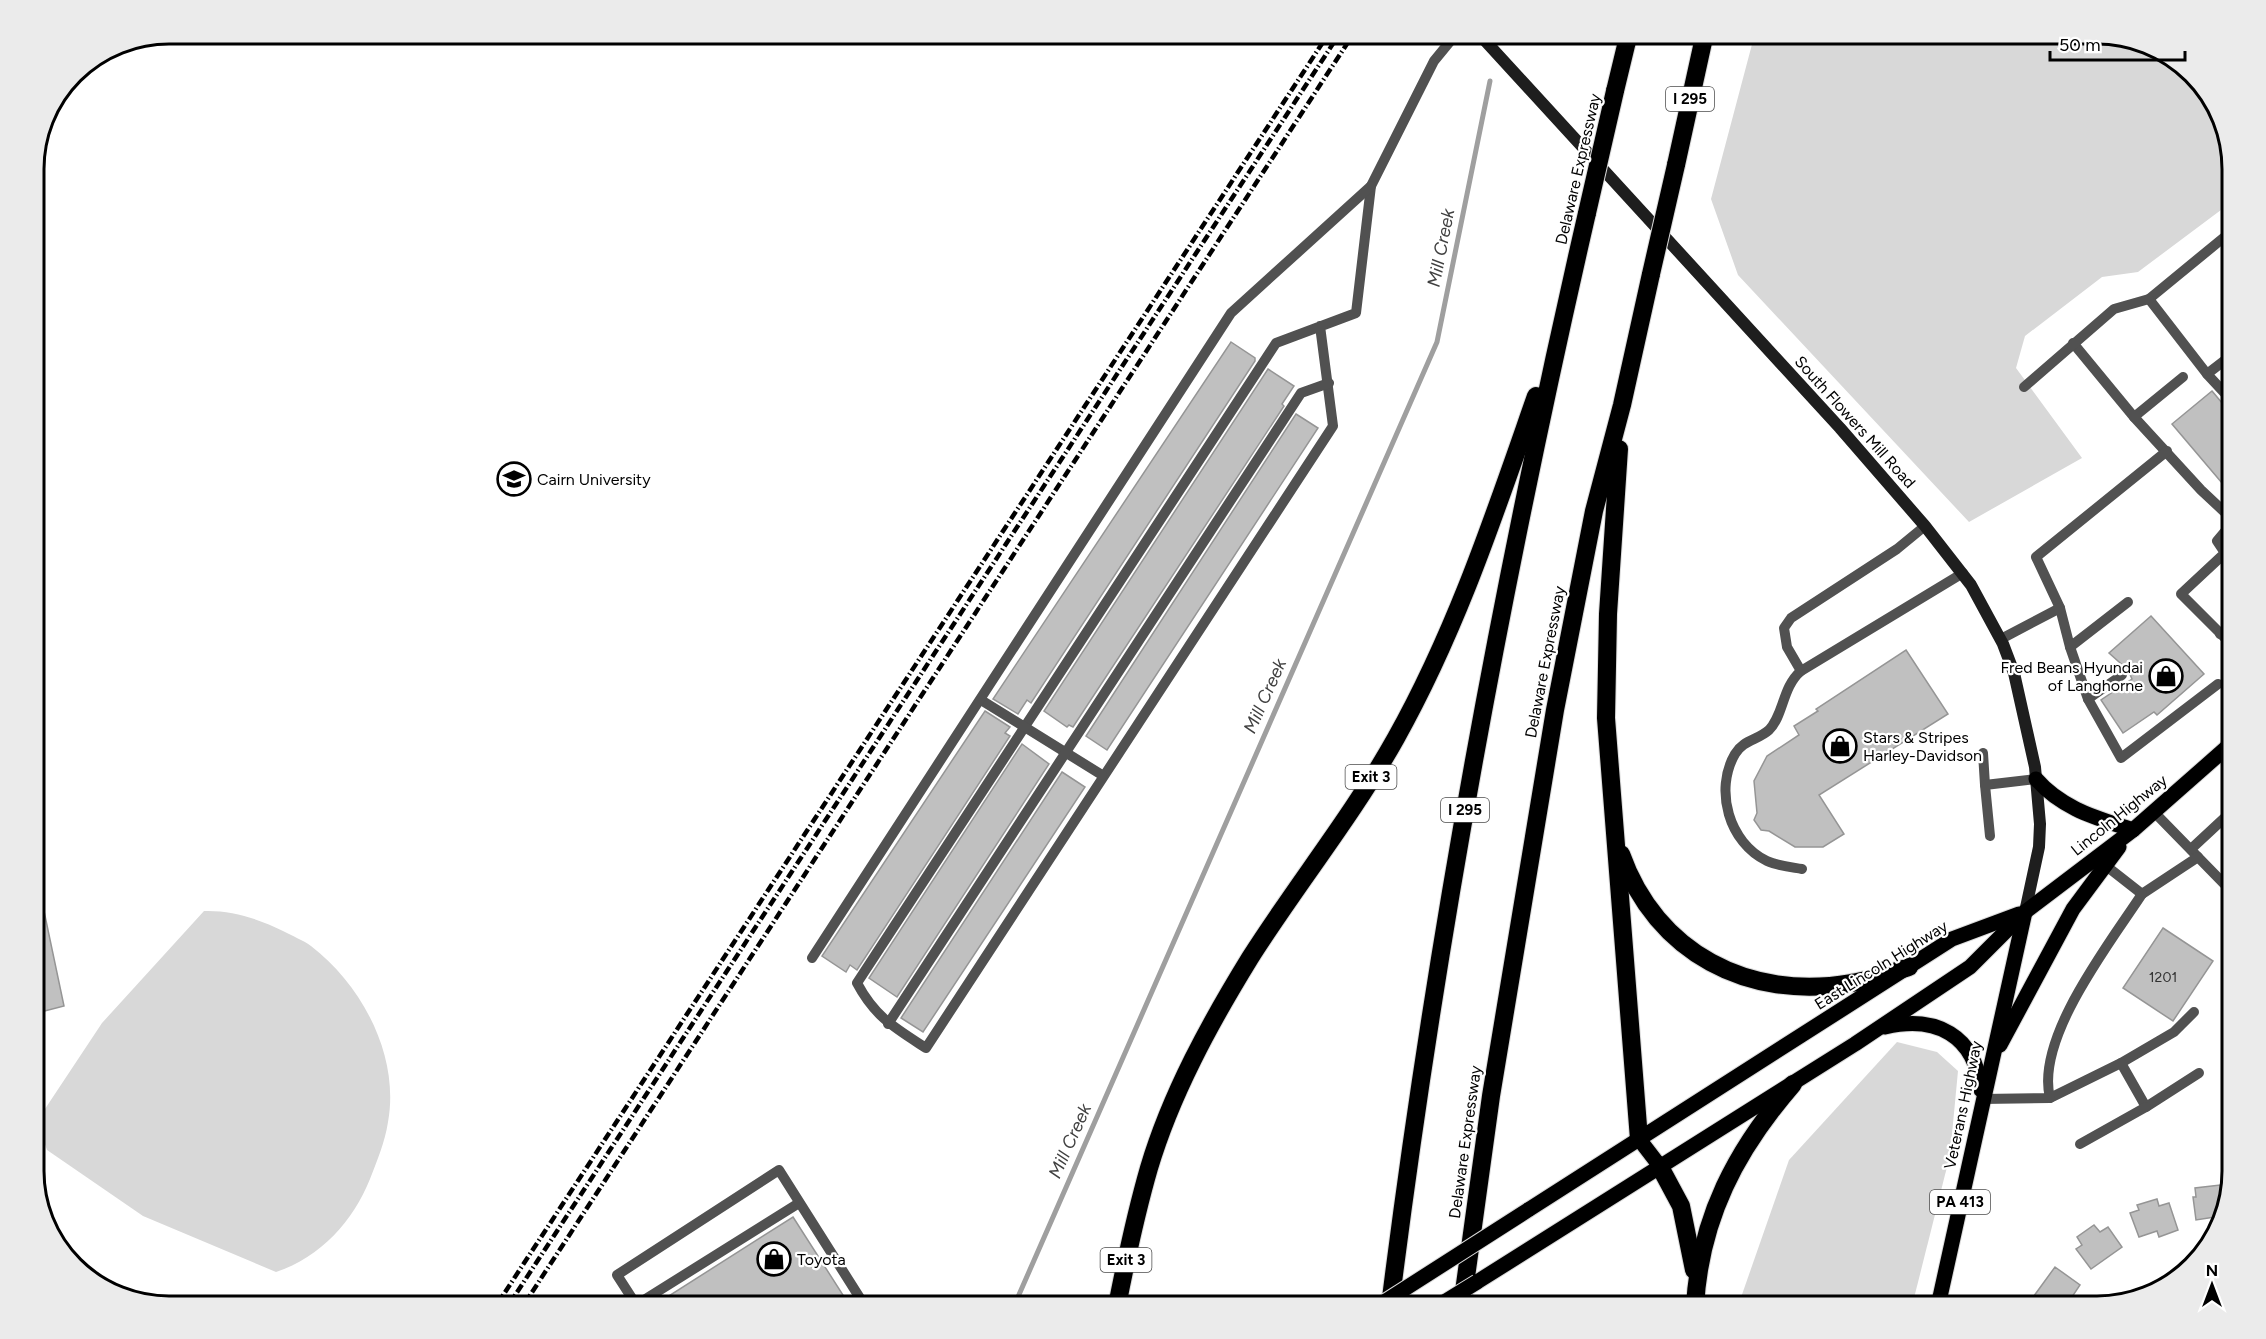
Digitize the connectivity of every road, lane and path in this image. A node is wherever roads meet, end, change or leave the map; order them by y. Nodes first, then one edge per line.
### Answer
1 (1448, 44) edge
2 (1488, 44) edge
3 (1627, 44) edge
4 (1703, 44) edge
5 (1371, 186) junction
6 (2222, 239) edge
7 (2149, 299) junction
8 (1563, 318) junction
9 (1320, 326) junction
10 (2073, 343) junction
11 (2222, 362) edge
12 (2207, 374) junction
13 (2183, 377) dead end
14 (1329, 383) junction
15 (2024, 387) dead end
16 (2222, 390) edge
17 (1622, 405) junction
18 (2134, 417) junction
19 (2167, 451) junction
20 (2222, 510) edge
21 (1925, 525) junction
22 (2222, 535) edge
23 (2222, 548) edge
24 (2222, 556) edge
25 (1964, 573) junction
26 (2128, 602) dead end
27 (2060, 608) junction
28 (2220, 634) edge
29 (2001, 639) junction
30 (2070, 647) junction
31 (1801, 671) junction
32 (2122, 675) dead end
33 (2218, 684) dead end
34 (2088, 699) junction
35 (981, 700) junction
36 (1026, 729) junction
37 (2222, 752) edge
38 (1065, 753) junction
39 (1983, 753) dead end
40 (1102, 775) junction
41 (2036, 779) junction
42 (1985, 785) junction
43 (2154, 812) junction
44 (2222, 822) edge
45 (2133, 830) junction
46 (1614, 834) junction
47 (1990, 836) dead end
48 (2194, 853) junction
49 (2105, 865) junction
50 (1802, 869) dead end
51 (2222, 882) edge
52 (2142, 894) junction
53 (2025, 912) junction
54 (812, 958) dead end
55 (1909, 967) junction
56 (2194, 1012) dead end
57 (888, 1024) junction
58 (1882, 1027) junction
59 (2121, 1063) junction
60 (1989, 1066) junction
61 (2199, 1073) dead end
62 (1792, 1084) junction
63 (2050, 1098) junction
64 (1982, 1099) junction
65 (2146, 1107) junction
66 (1639, 1139) junction
67 (2080, 1144) dead end
68 (1659, 1165) junction
69 (799, 1203) junction
70 (1696, 1287) junction
71 (630, 1296) edge
72 (652, 1296) edge
73 (859, 1296) edge
74 (1119, 1296) edge
75 (1391, 1296) edge
76 (1394, 1296) edge
77 (1454, 1296) edge
78 (1463, 1296) edge
79 (1696, 1296) edge
80 (1940, 1296) edge

1 - 5 lane
2 - 21 main road, South Flowers Mill Road
3 - 8 highway, Delaware Expressway / I 295, bridge
4 - 17 highway, Delaware Expressway / I 295, bridge
5 - 9 lane
5 - 35 lane
6 - 7 lane
7 - 10 lane
7 - 12 lane
8 - 74 highway, Exit 3
8 - 75 highway, Delaware Expressway / I 295
9 - 14 lane
9 - 36 lane
10 - 15 lane
10 - 18 lane
11 - 12 lane
12 - 16 lane
13 - 18 lane
14 - 38 lane
14 - 40 lane
17 - 46 highway
17 - 78 highway, Delaware Expressway / I 295
18 - 19 lane
19 - 20 lane
19 - 27 lane
21 - 25 main road, South Flowers Mill Road
21 - 31 lane
22 - 23 lane
24 - 28 lane
25 - 29 main road, South Flowers Mill Road
25 - 31 lane
26 - 30 lane
27 - 29 lane
27 - 30 lane
29 - 41 main road, South Flowers Mill Road
30 - 34 lane
31 - 50 lane
32 - 34 lane
33 - 34 lane
35 - 36 lane
35 - 54 lane
36 - 38 lane
36 - 57 lane
37 - 43 main road, Lincoln Highway
38 - 40 lane
38 - 57 lane
39 - 42 lane
40 - 57 lane
41 - 42 lane
41 - 45 main road
41 - 53 main road, South Flowers Mill Road
42 - 47 lane
43 - 45 main road, Lincoln Highway
43 - 48 lane
44 - 48 lane
45 - 49 main road
45 - 53 main road, Lincoln Highway
46 - 55 highway
46 - 66 highway
48 - 51 lane
48 - 52 lane
49 - 52 lane
49 - 60 main road
52 - 63 lane
53 - 55 main road, East Lincoln Highway
53 - 58 main road
53 - 60 main road, Veterans Highway / PA 413
55 - 66 main road, East Lincoln Highway
56 - 59 lane
58 - 62 main road
58 - 64 main road, PA 413
59 - 63 lane
59 - 65 lane
60 - 64 main road, Veterans Highway / PA 413
61 - 65 lane
62 - 68 main road
62 - 70 highway
63 - 64 lane
64 - 80 main road, Veterans Highway / PA 413
65 - 67 lane
66 - 68 main road
66 - 76 main road, East Lincoln Highway, bridge
68 - 70 highway
68 - 77 main road, bridge
69 - 71 lane
69 - 72 lane
69 - 73 lane
70 - 79 highway

